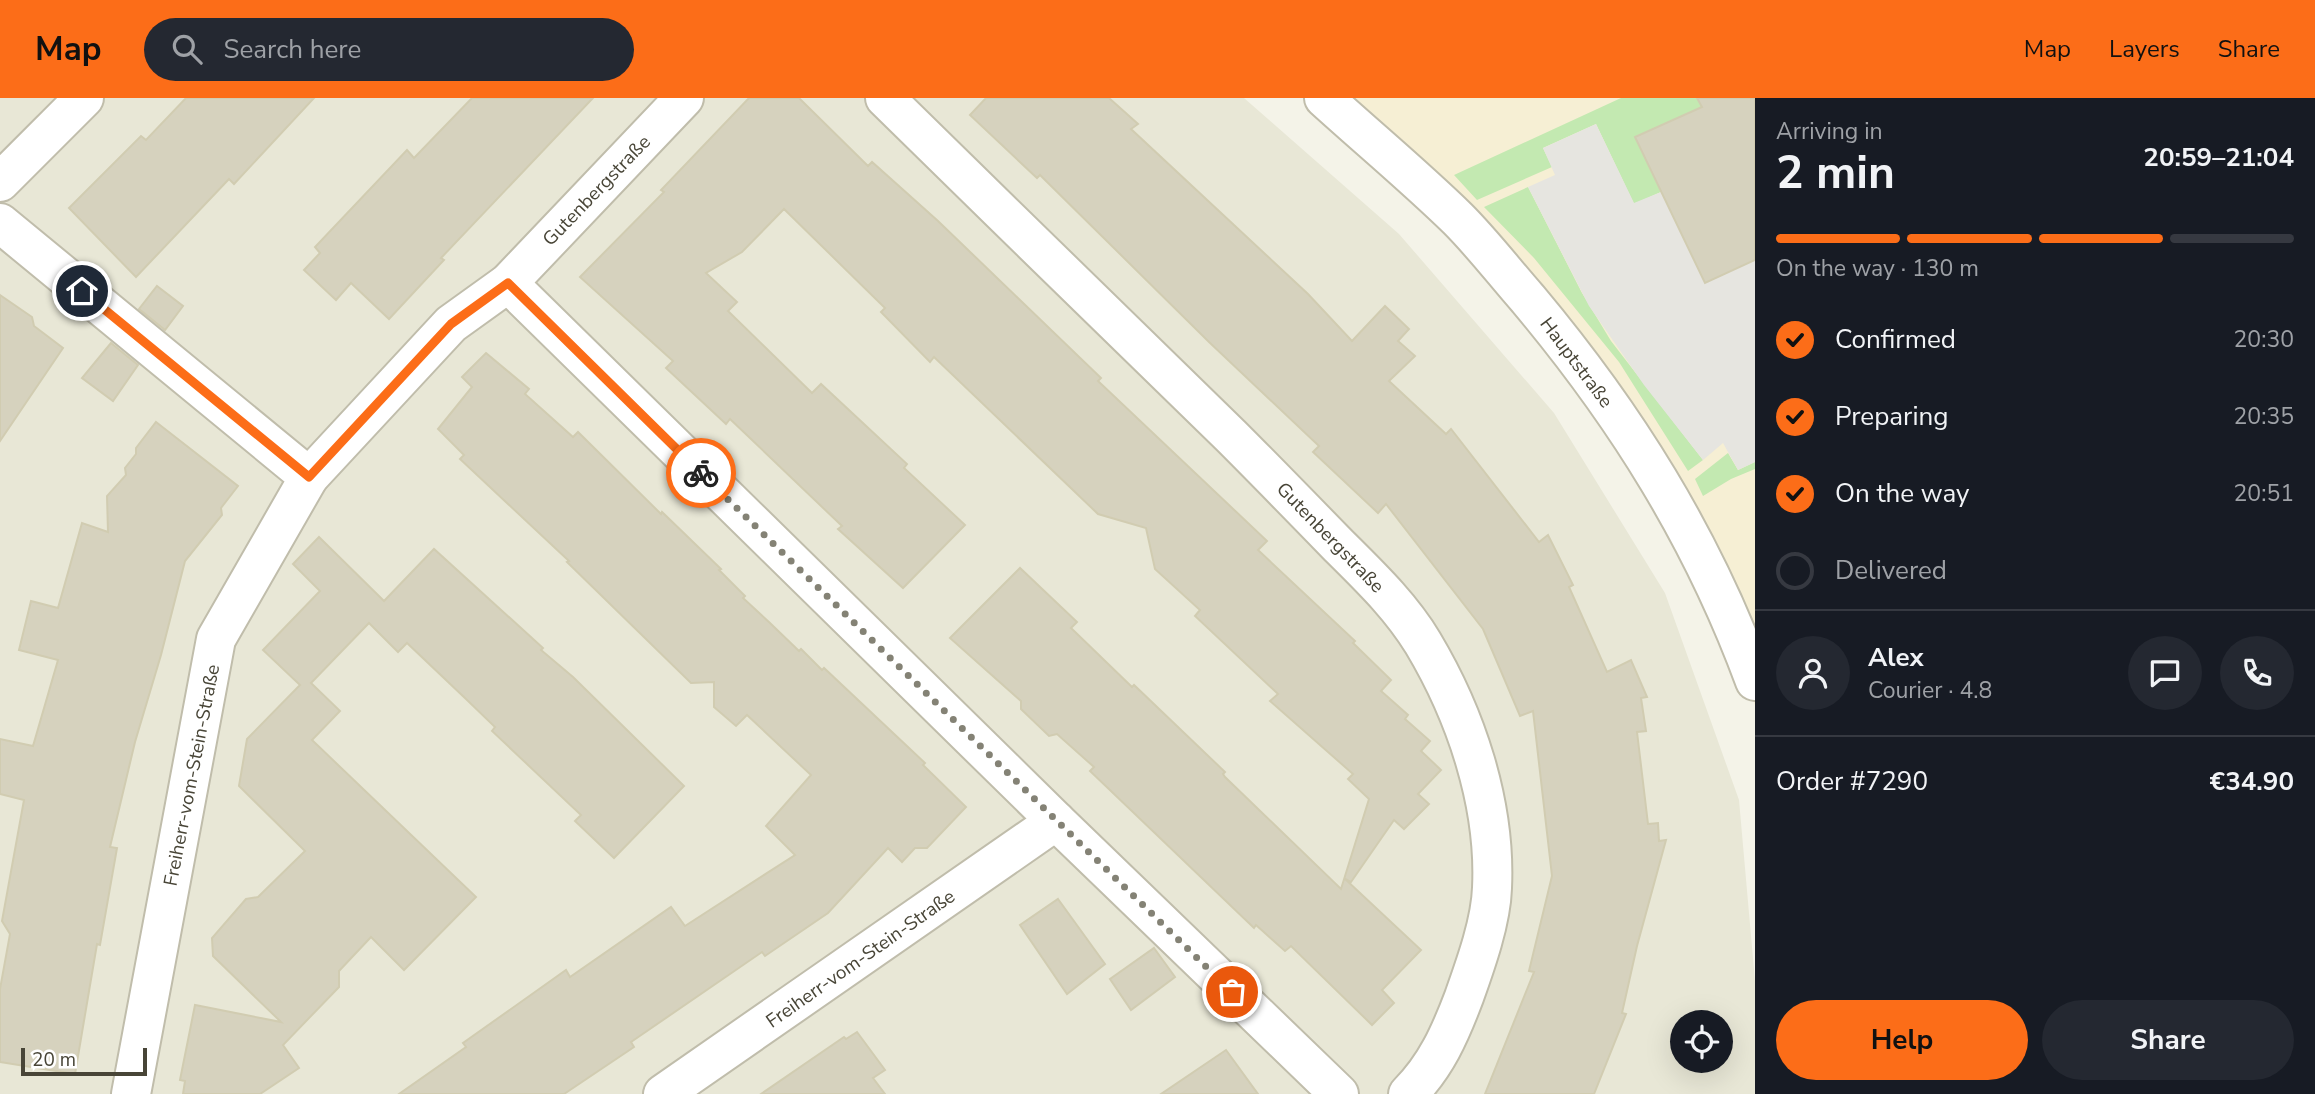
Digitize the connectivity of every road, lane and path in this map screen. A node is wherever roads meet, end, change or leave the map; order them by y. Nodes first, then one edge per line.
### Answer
1 (84, 98) edge
2 (684, 98) edge
3 (885, 98) edge
4 (1324, 98) edge
5 (0, 182) edge
6 (0, 223) edge
7 (508, 283) junction
8 (309, 477) junction
9 (1755, 681) edge
10 (1056, 821) junction
11 (131, 1094) edge
12 (663, 1094) edge
13 (1339, 1094) edge
14 (1408, 1094) edge

1 - 5 street
2 - 7 street, Gutenbergstraße
3 - 14 street, Gutenbergstraße
4 - 9 street, Hauptstraße
6 - 8 street
7 - 8 street, Freiherr-vom-Stein-Straße
7 - 10 street
8 - 11 street, Freiherr-vom-Stein-Straße
10 - 12 street, Freiherr-vom-Stein-Straße
10 - 13 street

